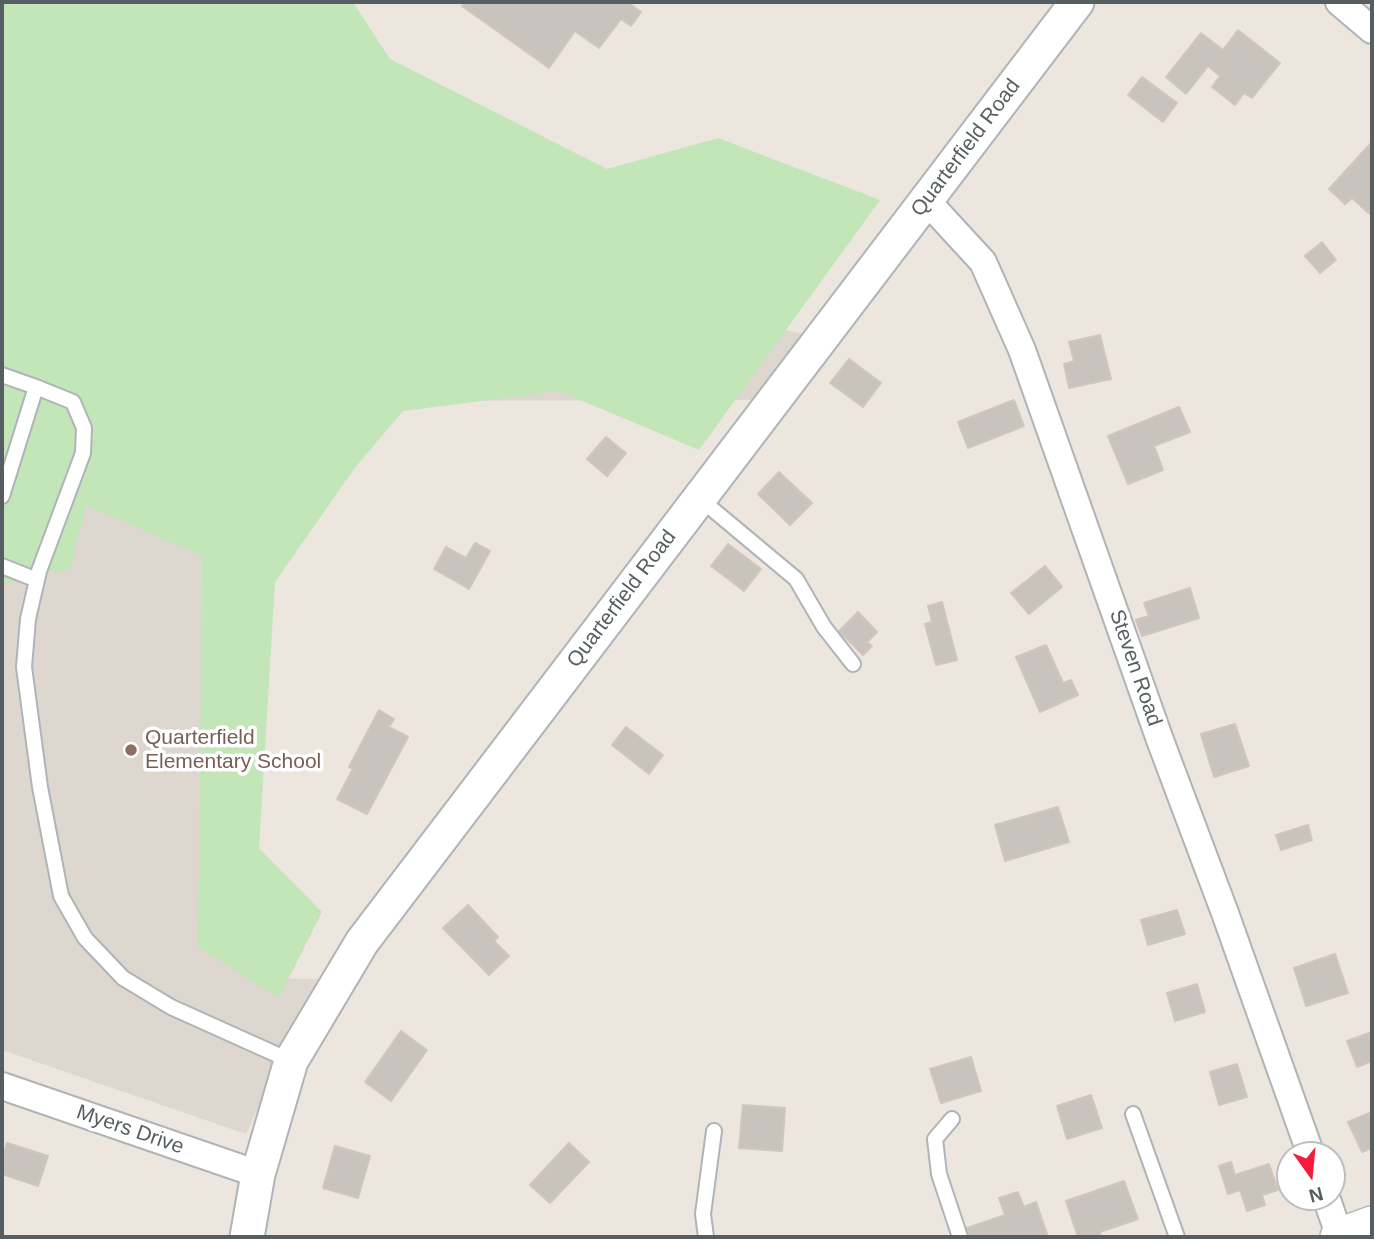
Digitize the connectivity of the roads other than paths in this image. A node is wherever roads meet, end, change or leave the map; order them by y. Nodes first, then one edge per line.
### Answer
1 (1339, 2) edge
2 (1067, 5) edge
3 (1372, 30) edge
4 (926, 200) junction
5 (2, 376) edge
6 (36, 387) junction
7 (2, 496) edge
8 (699, 498) junction
9 (2, 566) edge
10 (37, 580) junction
11 (853, 664) dead end
12 (291, 1061) junction
13 (2, 1086) edge
14 (1133, 1114) dead end
15 (952, 1119) dead end
16 (714, 1131) dead end
17 (1306, 1141) edge
18 (258, 1174) junction
19 (1331, 1211) edge
20 (1372, 1225) edge
21 (247, 1237) edge
22 (706, 1237) edge
23 (960, 1237) edge
24 (1177, 1237) edge
25 (1340, 1237) edge

1 - 3 street
2 - 4 street, Quarterfield Road
4 - 8 street, Quarterfield Road
4 - 17 street, Steven Road
5 - 6 lane
6 - 7 lane
6 - 10 lane
8 - 11 lane
8 - 12 street, Quarterfield Road
9 - 10 lane
10 - 12 lane
12 - 18 street, Quarterfield Road
13 - 18 street, Myers Drive
14 - 24 lane
15 - 23 lane
16 - 22 lane
18 - 21 street, Quarterfield Road
19 - 25 street
20 - 25 main road

